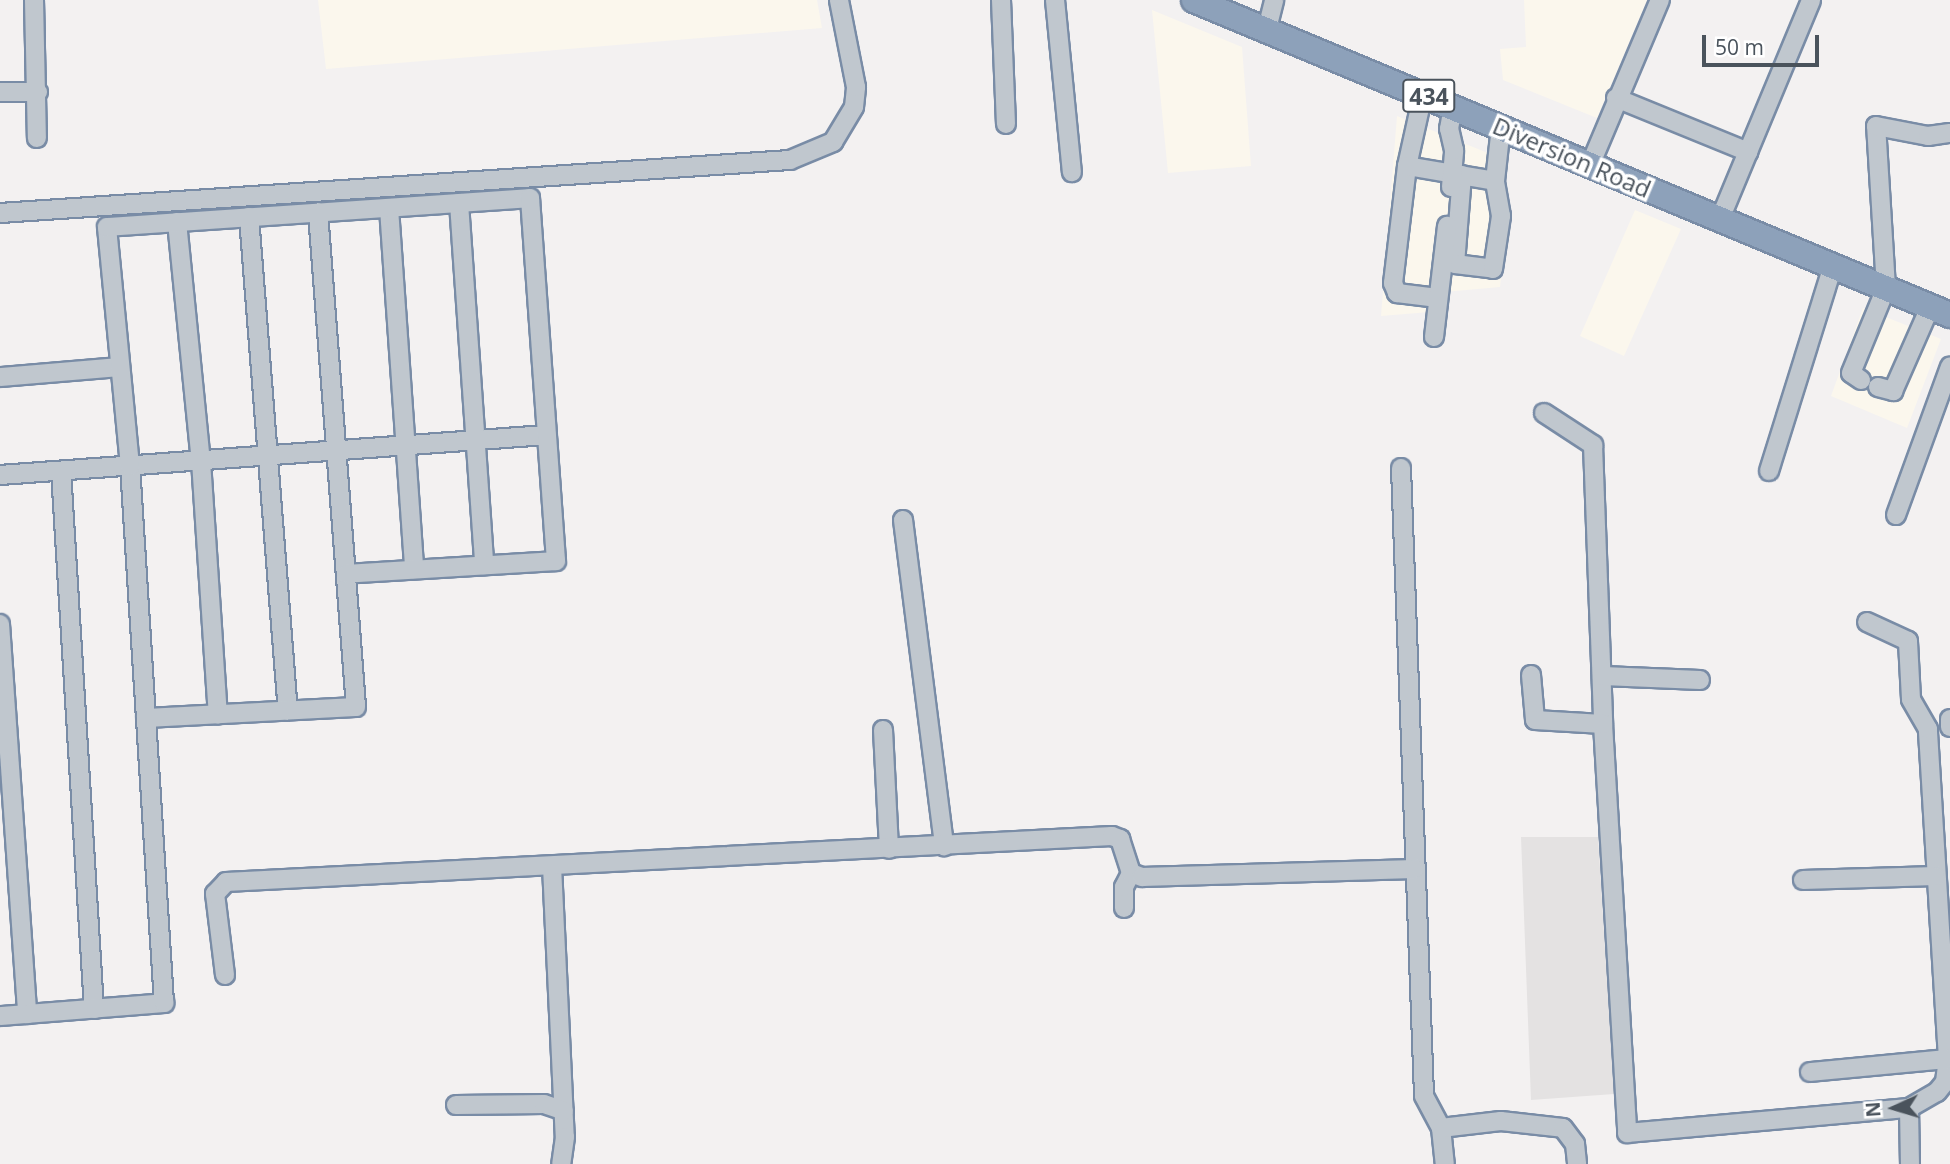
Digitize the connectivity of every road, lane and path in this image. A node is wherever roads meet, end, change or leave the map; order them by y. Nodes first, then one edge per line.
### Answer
1 (34, 0) edge
2 (839, 0) edge
3 (1001, 0) edge
4 (1055, 0) edge
5 (1194, 0) edge
6 (1274, 0) edge
7 (1660, 0) edge
8 (1811, 0) edge
9 (1266, 33) junction
10 (0, 92) edge
11 (38, 92) junction
12 (1423, 94) junction
13 (1616, 98) junction
14 (1453, 107) junction
15 (1006, 124) dead end
16 (1502, 127) junction
17 (1950, 133) edge
18 (37, 138) dead end
19 (1748, 152) junction
20 (1591, 163) junction
21 (1407, 166) junction
22 (1072, 172) dead end
23 (1457, 175) junction
24 (1495, 181) junction
25 (460, 203) junction
26 (75, 207) junction
27 (388, 208) junction
28 (318, 212) junction
29 (0, 213) edge
30 (249, 217) junction
31 (1720, 219) junction
32 (177, 222) junction
33 (107, 227) junction
34 (1833, 266) junction
35 (1886, 288) junction
36 (1438, 298) junction
37 (1940, 311) edge
38 (1434, 337) dead end
39 (120, 367) junction
40 (1950, 367) edge
41 (0, 377) edge
42 (1861, 380) dead end
43 (1878, 387) dead end
44 (1544, 412) dead end
45 (546, 435) junction
46 (476, 441) junction
47 (407, 446) junction
48 (337, 451) junction
49 (268, 456) junction
50 (201, 461) junction
51 (130, 466) junction
52 (1401, 468) dead end
53 (61, 471) junction
54 (1769, 471) dead end
55 (0, 475) edge
56 (1896, 515) dead end
57 (903, 520) dead end
58 (484, 565) junction
59 (414, 569) junction
60 (346, 574) junction
61 (1867, 622) dead end
62 (0, 624) edge
63 (1531, 675) dead end
64 (1603, 676) junction
65 (1700, 680) dead end
66 (288, 710) junction
67 (218, 714) junction
68 (146, 718) junction
69 (1950, 719) edge
70 (1602, 724) junction
71 (1950, 727) edge
72 (883, 730) dead end
73 (944, 846) junction
74 (889, 849) junction
75 (552, 866) junction
76 (1414, 869) junction
77 (1131, 873) junction
78 (1935, 876) junction
79 (1803, 880) dead end
80 (1124, 908) dead end
81 (225, 975) dead end
82 (94, 1009) junction
83 (27, 1014) junction
84 (0, 1016) edge
85 (1948, 1059) edge
86 (1810, 1072) dead end
87 (456, 1105) dead end
88 (1909, 1108) junction
89 (564, 1111) junction
90 (1441, 1128) junction
91 (561, 1164) edge
92 (1445, 1164) edge
93 (1577, 1164) edge
94 (1910, 1164) edge

1 - 11 street
2 - 26 street
3 - 15 street
4 - 22 street
5 - 9 highway, Diversion Road / 434
6 - 9 street
7 - 13 street
8 - 19 street
9 - 12 highway, Diversion Road / 434
10 - 11 street
11 - 18 street
12 - 14 highway, Diversion Road / 434
12 - 21 street
13 - 19 street
13 - 20 street
14 - 16 highway, Diversion Road / 434
14 - 23 street
16 - 20 highway, Diversion Road / 434
16 - 24 street
17 - 35 street
19 - 31 street
20 - 31 highway, Diversion Road / 434
21 - 23 street
21 - 36 street
23 - 24 street
23 - 24 street
23 - 36 street
25 - 27 street
25 - 45 street
25 - 46 street
26 - 29 street
26 - 33 street
27 - 28 street
27 - 47 street
28 - 30 street
28 - 48 street
30 - 32 street
30 - 49 street
31 - 34 highway, Diversion Road / 434
32 - 33 street
32 - 50 street
33 - 39 street
34 - 35 highway, Diversion Road / 434
34 - 54 street
35 - 37 highway, Diversion Road / 434
35 - 42 street
36 - 38 street
37 - 43 street
39 - 41 street
39 - 51 street
40 - 56 street
44 - 64 street
45 - 46 street
45 - 58 street
46 - 47 street
46 - 58 street
47 - 48 street
47 - 59 street
48 - 49 street
48 - 60 street
49 - 50 street
49 - 66 street
50 - 51 street
50 - 67 street
51 - 53 street
51 - 68 street
52 - 76 street
53 - 55 street
53 - 82 street
57 - 73 street
58 - 59 street
59 - 60 street
60 - 66 street
61 - 78 street
62 - 83 street
63 - 70 street
64 - 65 street
64 - 70 street
66 - 67 street
67 - 68 street
68 - 82 street
69 - 71 street
70 - 88 street
72 - 74 street
73 - 74 street
73 - 77 street
74 - 75 street
75 - 81 street
75 - 89 street
76 - 77 street
76 - 90 street
77 - 80 street
78 - 79 street
78 - 85 street
82 - 83 street
83 - 84 street
85 - 86 street
85 - 88 street
87 - 89 street
88 - 94 street
89 - 91 street
90 - 92 street
90 - 93 street

